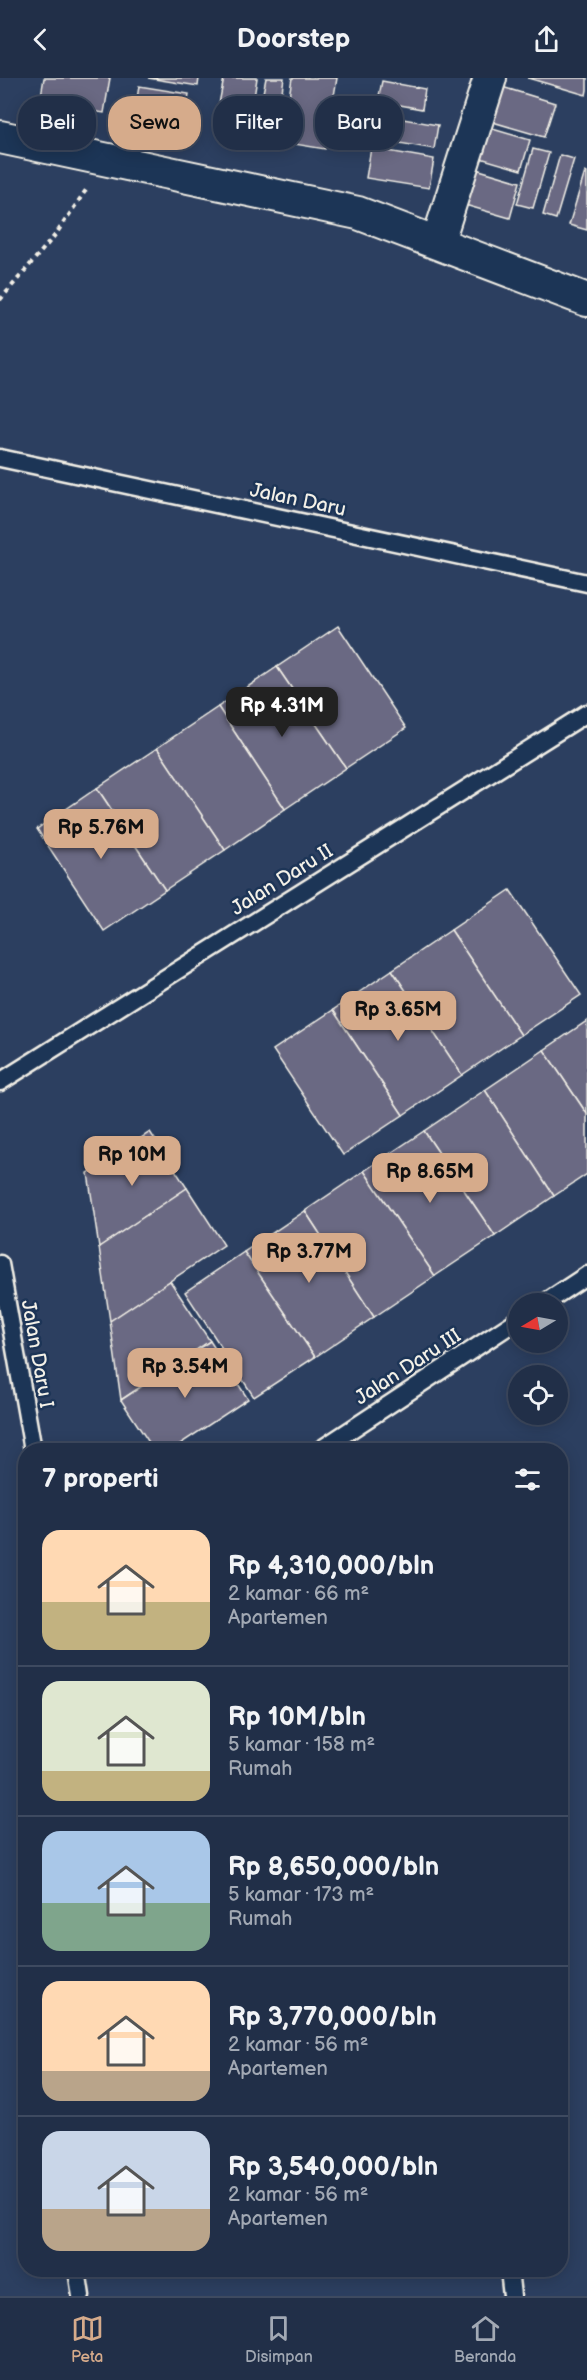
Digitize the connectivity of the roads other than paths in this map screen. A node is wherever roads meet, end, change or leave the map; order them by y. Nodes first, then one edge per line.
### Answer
1 (490, 78) edge
2 (0, 137) edge
3 (438, 241) junction
4 (587, 300) edge
5 (0, 458) edge
6 (587, 583) edge
7 (587, 713) edge
8 (0, 1082) edge
9 (0, 1264) edge
10 (587, 1275) edge
11 (560, 1293) edge
12 (508, 1327) edge
13 (32, 1443) edge
14 (331, 1443) edge
15 (78, 2277) edge
16 (510, 2277) edge
17 (81, 2296) edge
18 (512, 2296) edge

1 - 3 street
2 - 3 street
3 - 4 street
5 - 6 lane, Jalan Daru
7 - 8 lane, Jalan Daru II
9 - 13 lane, Jalan Daru I
10 - 11 lane
12 - 14 lane, Jalan Daru III
15 - 17 lane
16 - 18 lane

